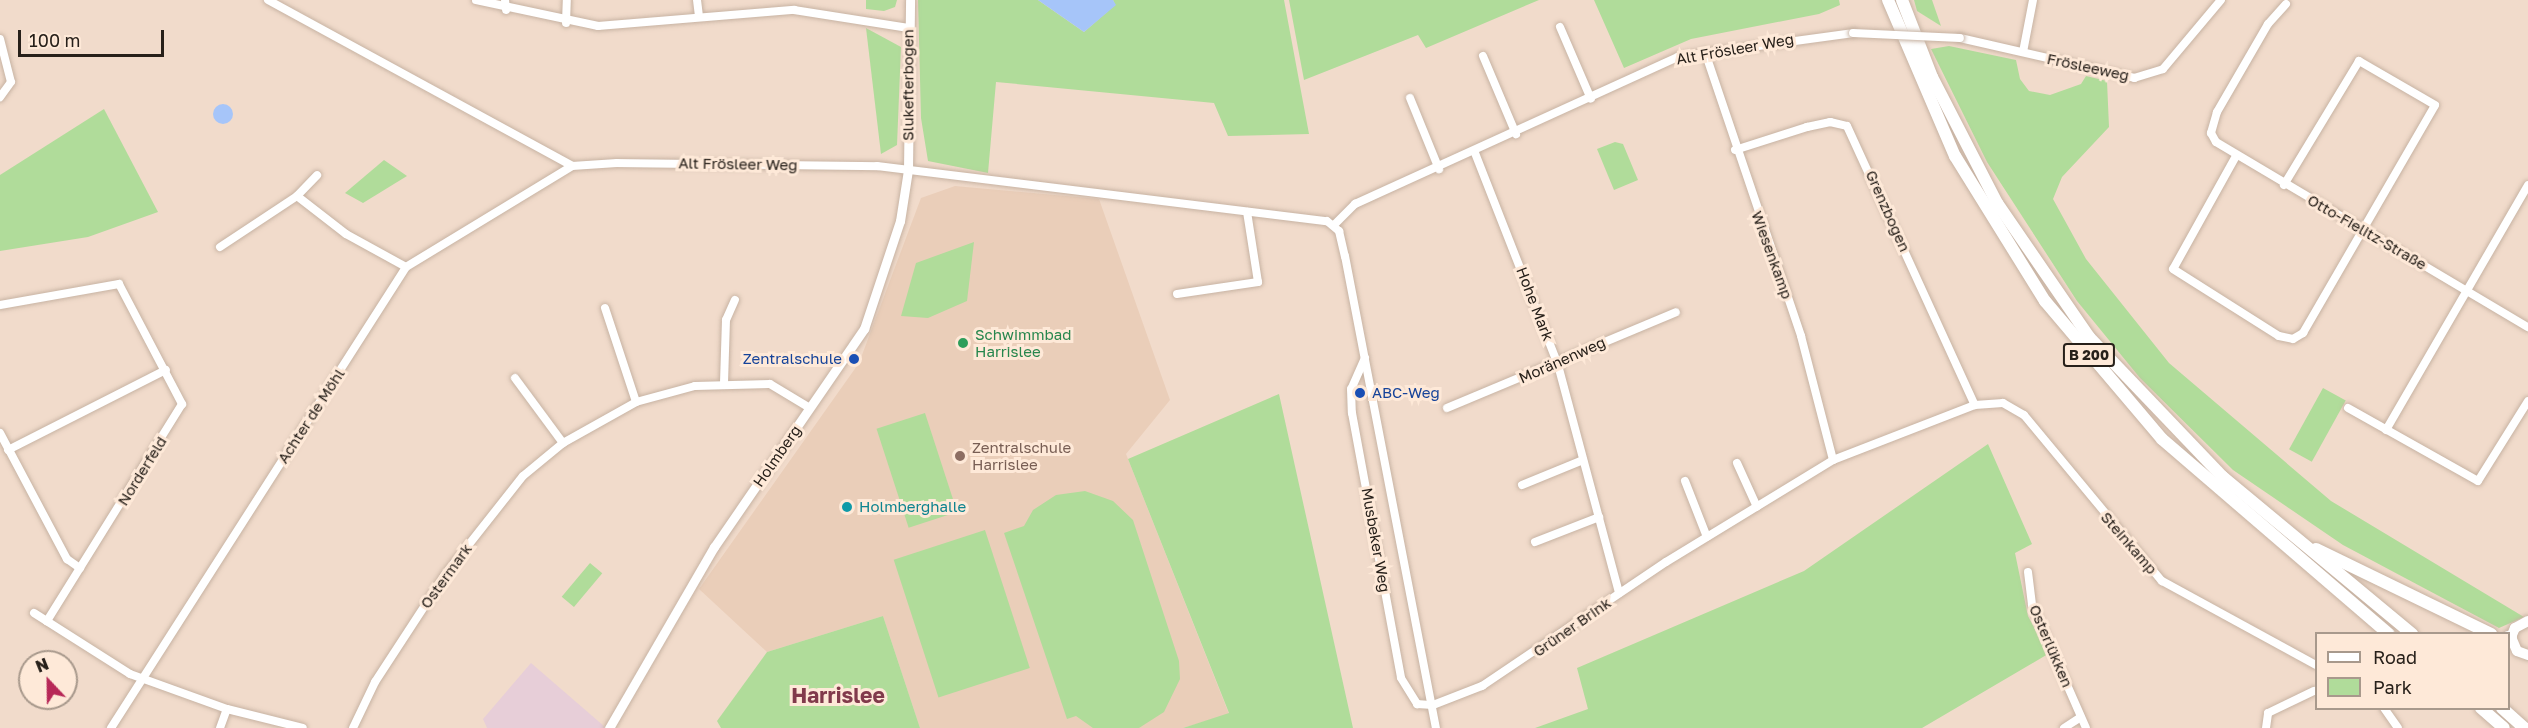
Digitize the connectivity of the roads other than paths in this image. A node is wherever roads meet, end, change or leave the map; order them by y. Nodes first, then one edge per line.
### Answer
1 (268, 0) edge
2 (476, 0) edge
3 (506, 0) edge
4 (567, 0) edge
5 (697, 0) edge
6 (910, 0) edge
7 (1888, 0) edge
8 (1902, 0) edge
9 (2032, 0) edge
10 (2222, 0) edge
11 (2286, 4) dead end
12 (507, 10) junction
13 (699, 16) junction
14 (566, 23) junction
15 (1560, 27) dead end
16 (909, 28) junction
17 (1960, 38) joint
18 (0, 39) edge
19 (1705, 52) junction
20 (2023, 52) junction
21 (1483, 56) dead end
22 (0, 97) edge
23 (1410, 98) dead end
24 (1591, 99) junction
25 (1516, 135) junction
26 (1735, 150) junction
27 (1475, 153) junction
28 (2236, 156) junction
29 (572, 166) junction
30 (908, 170) junction
31 (1439, 170) junction
32 (317, 175) dead end
33 (2284, 184) junction
34 (2528, 185) edge
35 (297, 196) junction
36 (1247, 212) junction
37 (1334, 225) junction
38 (2365, 231) junction
39 (220, 247) dead end
40 (406, 267) junction
41 (2467, 291) junction
42 (1177, 294) dead end
43 (735, 300) dead end
44 (0, 305) edge
45 (605, 308) dead end
46 (1676, 312) dead end
47 (2528, 327) edge
48 (1365, 358) junction
49 (1558, 364) junction
50 (166, 370) junction
51 (515, 378) dead end
52 (723, 383) junction
53 (2528, 401) edge
54 (636, 402) junction
55 (2003, 403) joint
56 (1975, 405) junction
57 (810, 408) junction
58 (1447, 408) dead end
59 (2348, 408) dead end
60 (2386, 430) junction
61 (0, 433) edge
62 (563, 443) junction
63 (8, 450) junction
64 (1583, 460) junction
65 (1833, 460) junction
66 (1737, 463) dead end
67 (1685, 481) dead end
68 (1522, 484) dead end
69 (1757, 507) junction
70 (1599, 517) junction
71 (1707, 537) junction
72 (2294, 537) junction
73 (1535, 542) dead end
74 (80, 568) junction
75 (2028, 572) dead end
76 (1619, 593) junction
77 (34, 613) dead end
78 (47, 621) junction
79 (2528, 621) edge
80 (2388, 632) edge
81 (2411, 632) edge
82 (2488, 632) edge
83 (2510, 637) edge
84 (2528, 655) edge
85 (2315, 664) edge
86 (142, 679) junction
87 (2314, 691) dead end
88 (1432, 705) junction
89 (227, 709) junction
90 (2385, 710) edge
91 (2483, 710) edge
92 (2504, 710) edge
93 (2082, 717) junction
94 (111, 728) edge
95 (220, 728) edge
96 (303, 728) edge
97 (353, 728) edge
98 (609, 728) edge
99 (1436, 728) edge
100 (2064, 728) edge
101 (2086, 728) edge
102 (2266, 728) edge
103 (2398, 728) edge
104 (2504, 728) edge
105 (2524, 728) edge

1 - 29 street, Alt Frösleer Weg
2 - 12 street
3 - 12 street
4 - 14 street
5 - 13 street
6 - 16 street, Slukefterbogen
7 - 80 highway, B 200
8 - 72 highway, B 200
9 - 20 street
10 - 20 street, Frösleeweg
11 - 28 street, Otto-Fielitz-Straße
12 - 14 street
13 - 14 street
13 - 16 street
15 - 24 street
16 - 30 street, Slukefterbogen
17 - 19 street, Alt Frösleer Weg, bridge
17 - 20 street, Frösleeweg
18 - 22 street
19 - 24 street, Alt Frösleer Weg
19 - 26 street, Wiesenkamp
21 - 25 street
23 - 31 street
24 - 25 street, Alt Frösleer Weg
25 - 27 street, Alt Frösleer Weg
26 - 56 street, Grenzbogen
26 - 65 street, Wiesenkamp
27 - 31 street, Alt Frösleer Weg
27 - 49 street, Hohe Mark
28 - 33 street, Otto-Fielitz-Straße
28 - 38 street
29 - 30 street, Alt Frösleer Weg
29 - 40 street, Achter de Möhl
30 - 36 street, Alt Frösleer Weg
30 - 57 street, Holmberg
31 - 37 street, Alt Frösleer Weg
32 - 35 street
33 - 38 street, Otto-Fielitz-Straße
33 - 38 street
34 - 41 street
35 - 39 street
35 - 40 street
36 - 37 street, Alt Frösleer Weg
36 - 42 street
37 - 48 street, Musbeker Weg
38 - 41 street, Otto-Fielitz-Straße
40 - 86 street, Achter de Möhl
41 - 47 street, Otto-Fielitz-Straße
41 - 60 street
43 - 52 street
44 - 50 street, Norderfeld
45 - 54 street
46 - 49 street, Moränenweg
48 - 88 street, Musbeker Weg
48 - 88 street, Musbeker Weg
49 - 58 street, Moränenweg
49 - 64 street, Hohe Mark
50 - 63 street
50 - 74 street, Norderfeld
51 - 62 street
52 - 54 street, Ostermark
52 - 57 street, Ostermark
53 - 60 street
54 - 62 street, Ostermark
55 - 56 street, Grüner Brink
55 - 85 street, Steinkamp
56 - 65 street, Grüner Brink
57 - 98 street, Holmberg
59 - 60 street
61 - 63 street
62 - 97 street, Ostermark
63 - 74 street
64 - 68 street
64 - 70 street, Hohe Mark
65 - 69 street, Grüner Brink
66 - 69 street
67 - 71 street
69 - 71 street, Grüner Brink
70 - 73 street
70 - 76 street, Hohe Mark
71 - 76 street, Grüner Brink
72 - 81 highway, B 200
72 - 82 highway
74 - 78 street, Norderfeld
75 - 93 street, Osterlükken
76 - 88 street, Grüner Brink
77 - 78 street
78 - 86 street
79 - 83 main road
83 - 84 main road
86 - 89 street
86 - 94 street, Achter de Möhl
87 - 102 street
88 - 99 street, Musbeker Weg
89 - 95 street
89 - 96 street
90 - 103 street
91 - 104 highway
92 - 105 highway
93 - 100 street
93 - 101 street, Osterlükken

